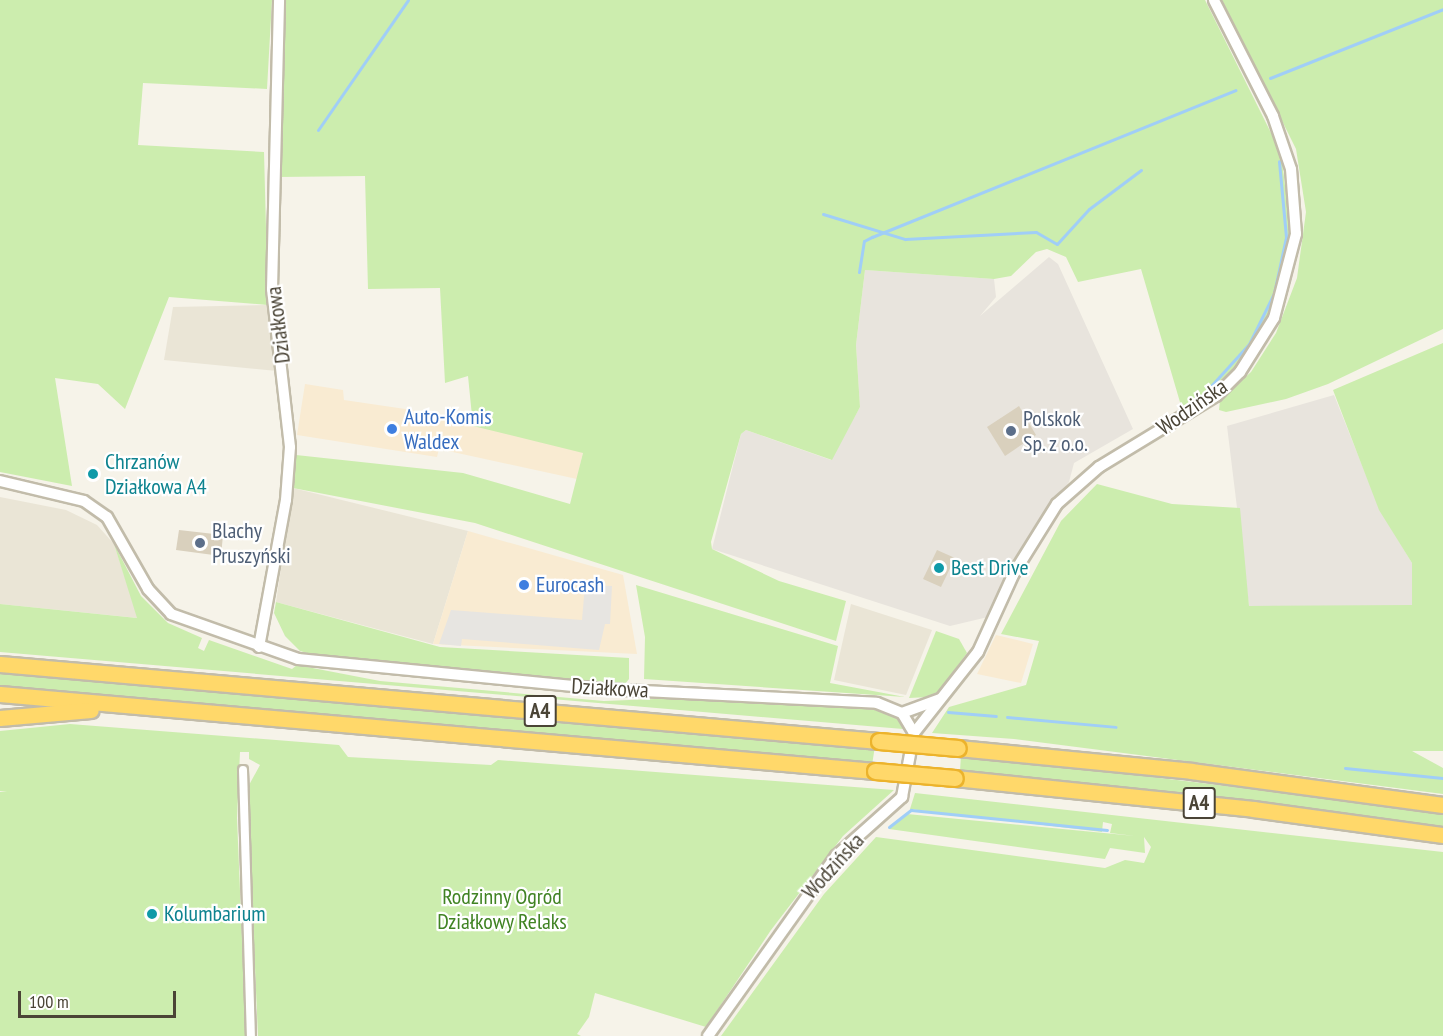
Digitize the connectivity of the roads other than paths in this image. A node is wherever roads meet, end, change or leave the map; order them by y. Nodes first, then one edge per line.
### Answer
1 (279, 0) edge
2 (1214, 0) edge
3 (0, 481) edge
4 (259, 647) junction
5 (0, 664) edge
6 (0, 694) edge
7 (946, 696) junction
8 (139, 706) junction
9 (902, 713) junction
10 (0, 718) edge
11 (914, 733) junction
12 (243, 770) dead end
13 (1443, 805) edge
14 (1443, 835) edge
15 (251, 1036) edge
16 (708, 1036) edge

1 - 4 street, Działkowa
2 - 7 street, Wodzińska
3 - 4 street, Działkowa
4 - 9 street, Działkowa
5 - 13 highway, A4, bridge
6 - 8 highway, A4
7 - 9 street
7 - 11 street, Wodzińska
8 - 10 highway
8 - 14 highway, A4, bridge
9 - 11 street
11 - 16 street, Wodzińska
12 - 15 street

